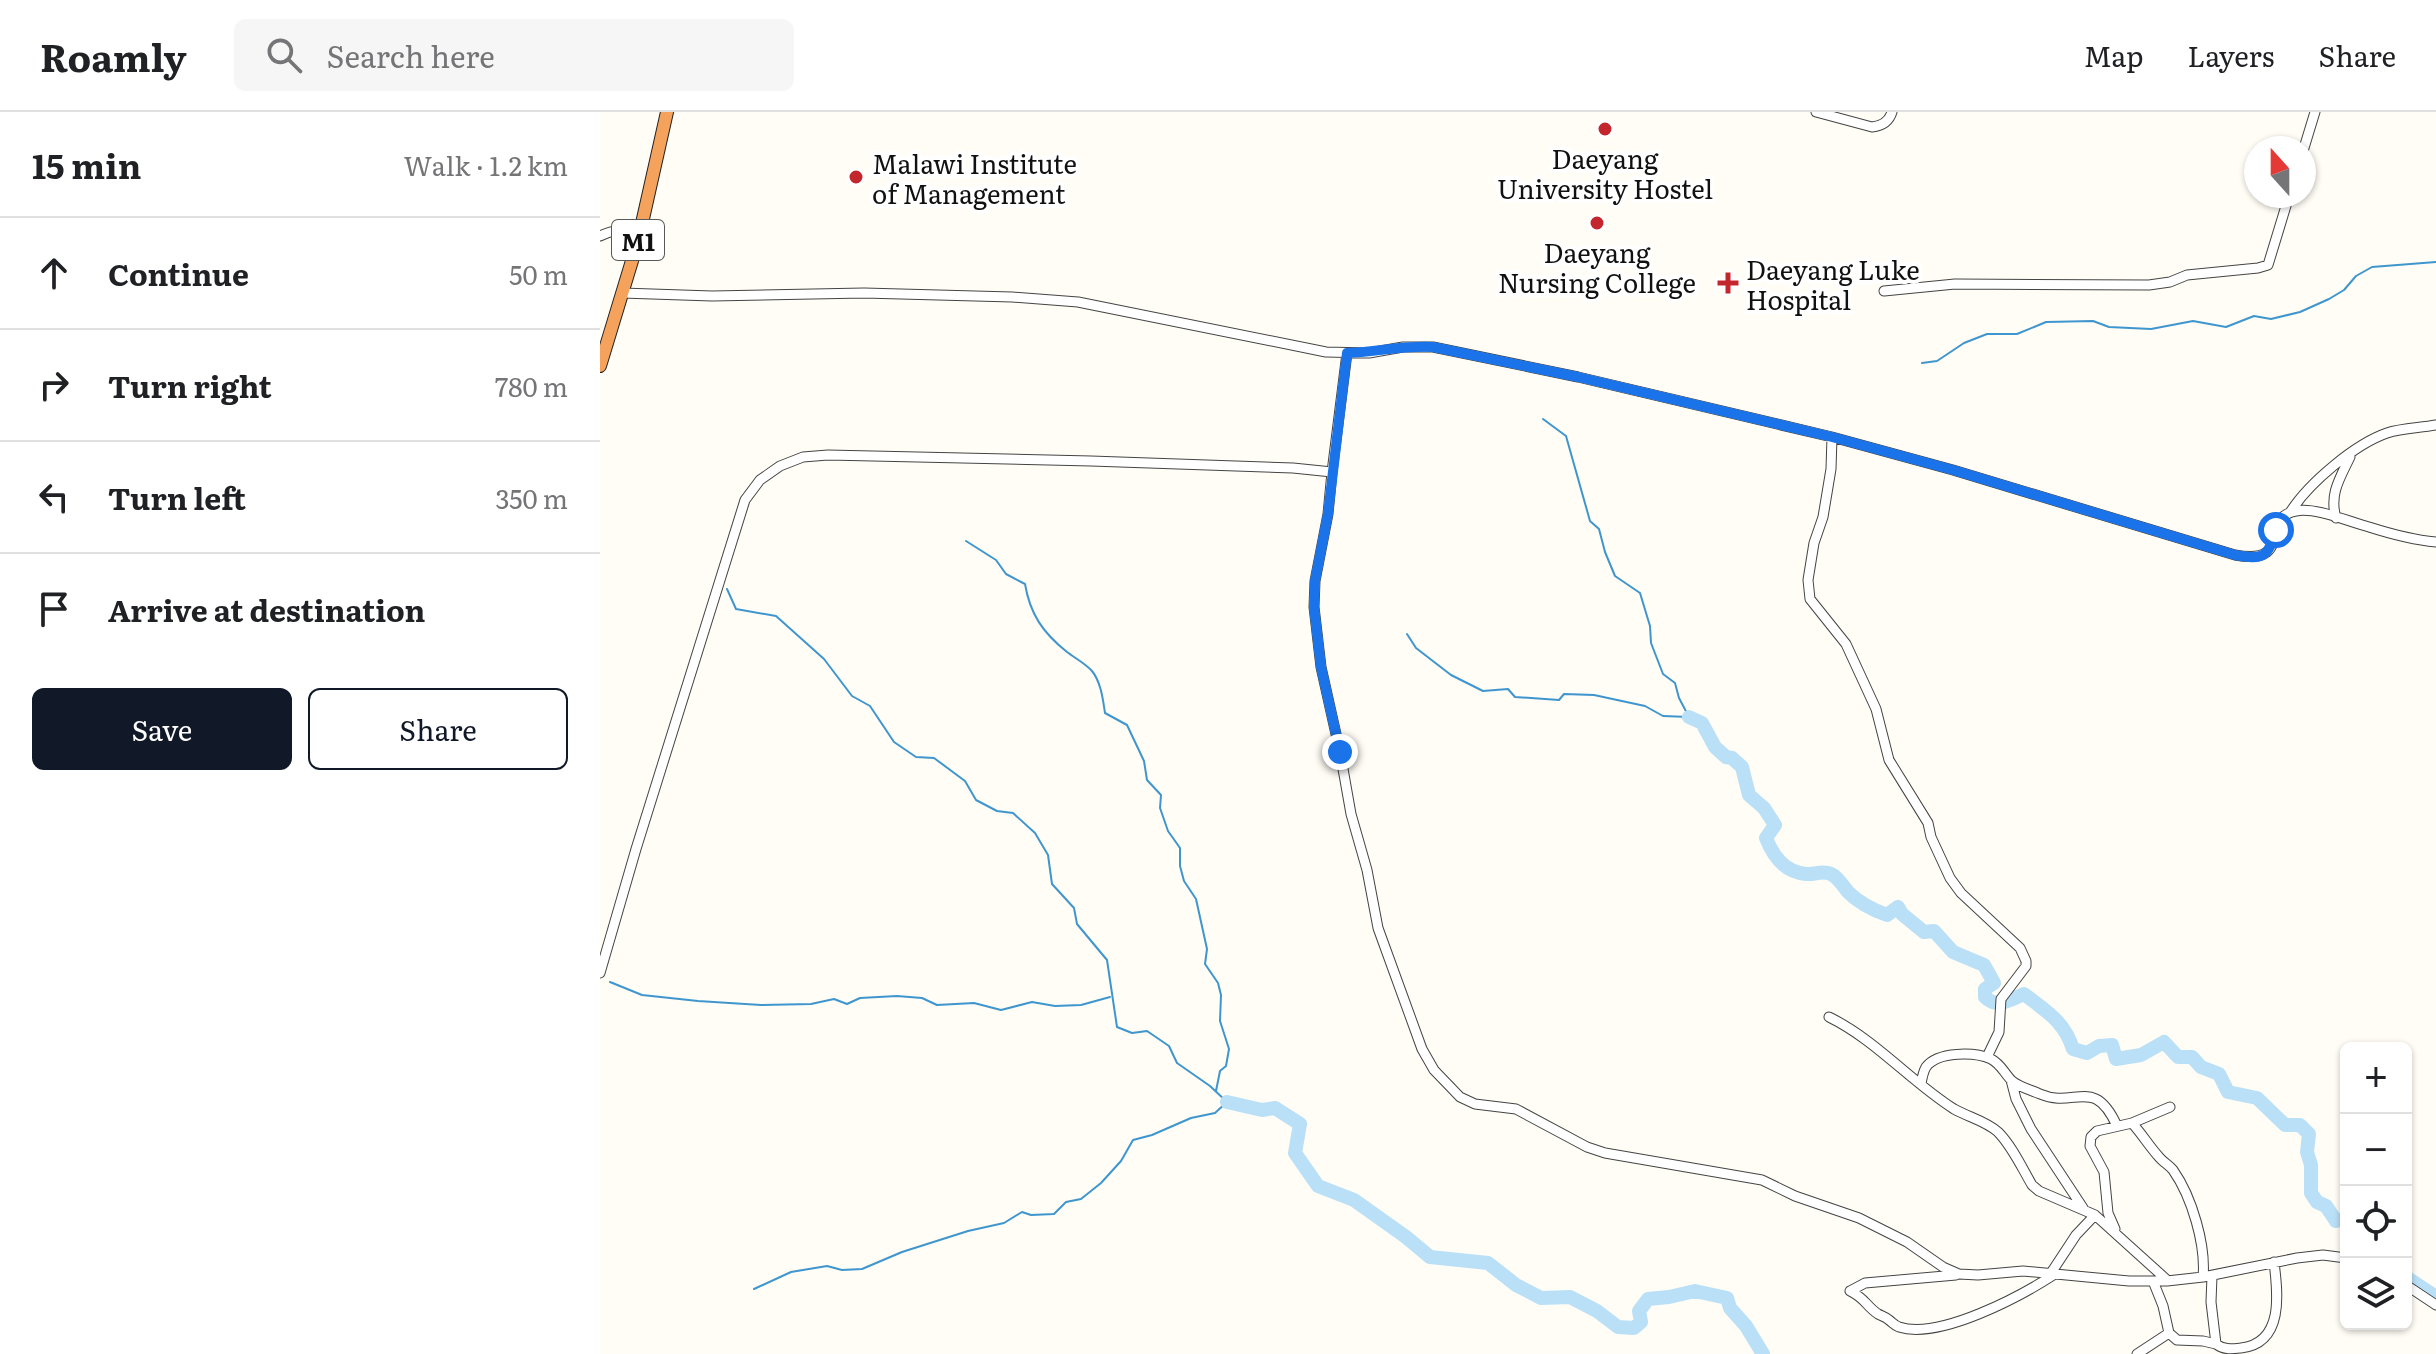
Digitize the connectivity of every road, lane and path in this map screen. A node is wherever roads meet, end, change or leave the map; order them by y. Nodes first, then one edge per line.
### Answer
1 (667, 112) edge
2 (1816, 112) edge
3 (1892, 112) edge
4 (2315, 112) edge
5 (2308, 136) edge
6 (2285, 208) edge
7 (600, 236) edge
8 (638, 241) junction
9 (1884, 291) dead end
10 (622, 293) junction
11 (1347, 353) junction
12 (600, 366) edge
13 (2436, 425) edge
14 (1832, 437) junction
15 (2352, 453) junction
16 (1332, 472) junction
17 (2291, 511) junction
18 (2336, 518) junction
19 (2436, 542) edge
20 (600, 973) edge
21 (1829, 1017) dead end
22 (1987, 1057) junction
23 (2011, 1080) junction
24 (1921, 1084) junction
25 (2170, 1107) dead end
26 (2132, 1123) junction
27 (2117, 1126) junction
28 (2083, 1208) junction
29 (2095, 1215) junction
30 (2117, 1233) junction
31 (2340, 1257) edge
32 (2274, 1262) junction
33 (2053, 1273) junction
34 (1959, 1274) junction
35 (2208, 1276) junction
36 (2153, 1281) junction
37 (2167, 1281) junction
38 (2412, 1289) edge
39 (2436, 1305) edge
40 (2169, 1333) junction
41 (2216, 1344) junction
42 (2137, 1354) edge

1 - 8 highway, M1
2 - 3 street
4 - 5 street
6 - 9 street
7 - 8 street
8 - 10 highway, M1
10 - 11 street
10 - 12 highway, M1
11 - 14 street
11 - 16 street
13 - 15 street
14 - 17 street
14 - 22 street
15 - 17 street
15 - 18 street
16 - 20 street
16 - 34 street
17 - 18 street
18 - 19 street
21 - 24 street
22 - 23 street
22 - 24 street
23 - 27 street
23 - 28 street
24 - 28 street
25 - 26 street
26 - 27 street
26 - 35 street
27 - 30 street
28 - 29 street
29 - 30 street
29 - 33 street
30 - 37 street
31 - 32 street
32 - 35 street
32 - 41 street
33 - 34 street
33 - 34 street
33 - 36 street
35 - 37 street
35 - 41 street
36 - 37 street
36 - 40 street
38 - 39 street
40 - 41 street
40 - 42 street

